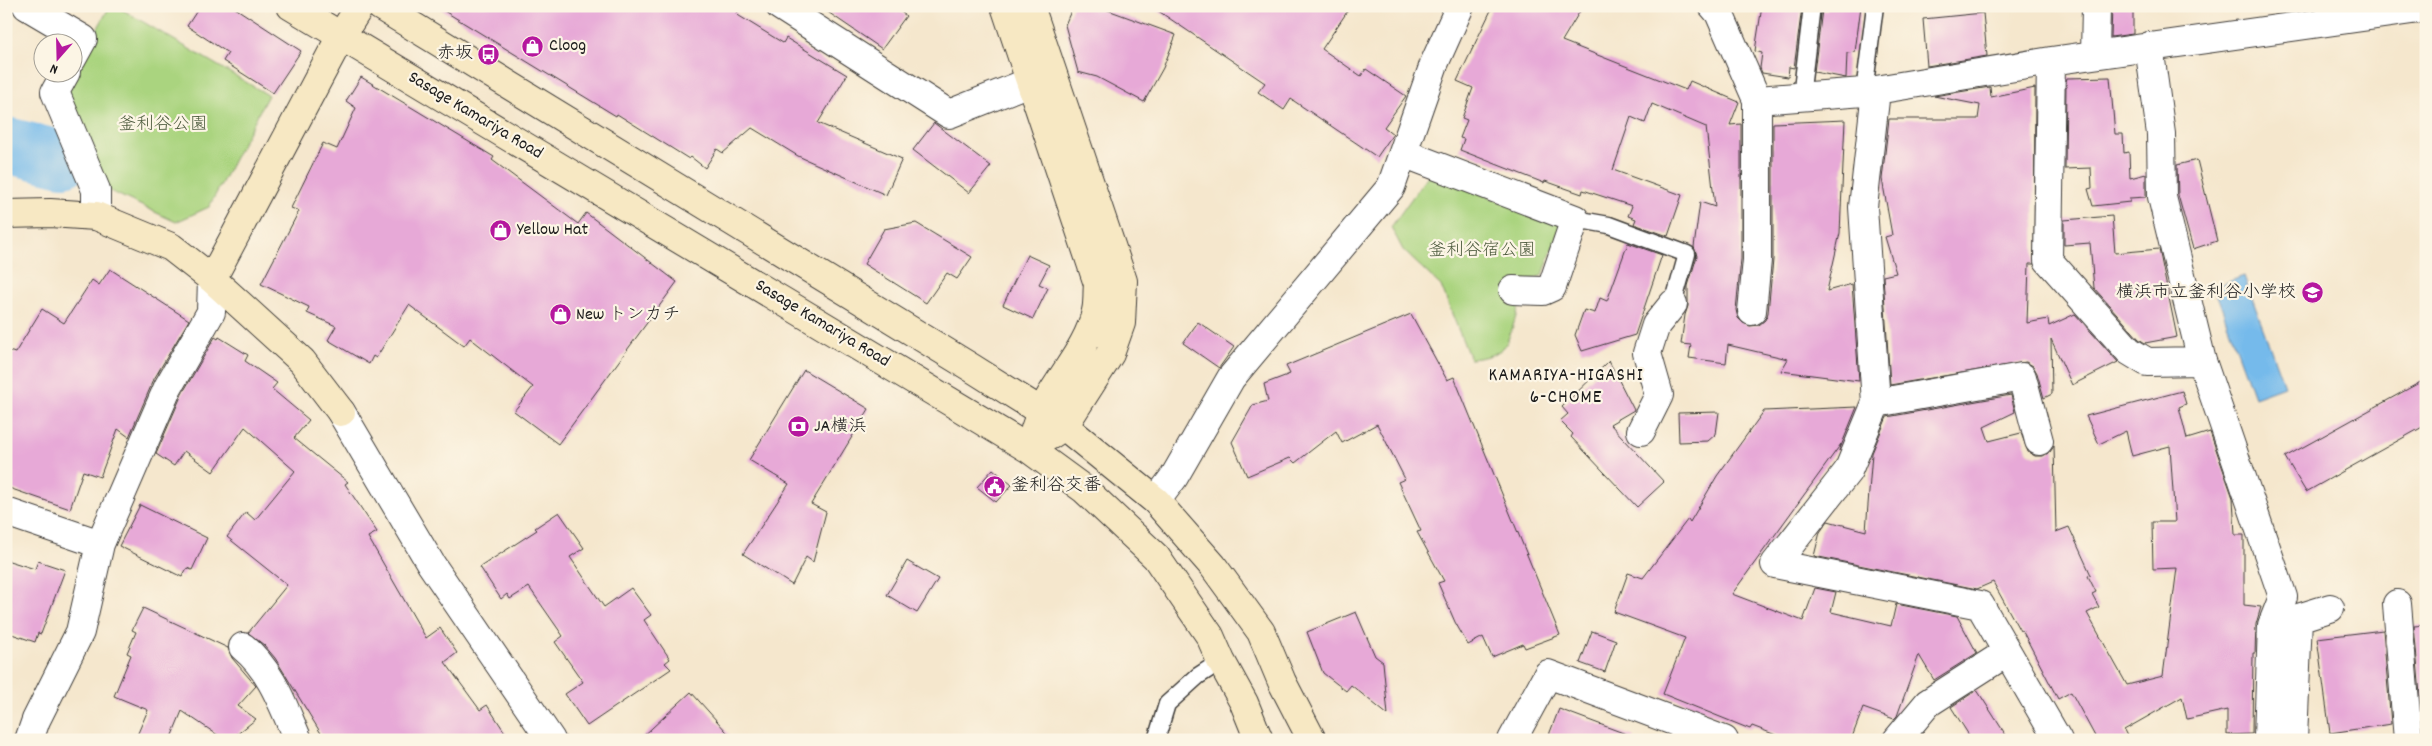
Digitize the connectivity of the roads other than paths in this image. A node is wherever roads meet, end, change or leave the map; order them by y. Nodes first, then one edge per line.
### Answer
1 (27, 6) edge
2 (291, 6) edge
3 (360, 6) edge
4 (380, 6) edge
5 (780, 6) edge
6 (1005, 6) edge
7 (1030, 6) edge
8 (1460, 6) edge
9 (1713, 6) edge
10 (1812, 6) edge
11 (1876, 6) edge
12 (2096, 6) edge
13 (2426, 8) edge
14 (71, 32) edge
15 (341, 36) junction
16 (2150, 46) junction
17 (2095, 54) junction
18 (2052, 61) junction
19 (1040, 77) junction
20 (61, 82) edge
21 (1870, 92) junction
22 (1801, 97) junction
23 (1757, 100) junction
24 (1403, 153) junction
25 (6, 214) edge
26 (96, 216) junction
27 (1575, 219) junction
28 (212, 279) junction
29 (1513, 290) dead end
30 (1673, 304) joint
31 (1752, 311) dead end
32 (2202, 361) junction
33 (1876, 403) junction
34 (1041, 410) junction
35 (1064, 426) junction
36 (1641, 431) dead end
37 (2039, 441) dead end
38 (1029, 449) junction
39 (1156, 501) junction
40 (6, 512) edge
41 (100, 544) junction
42 (2283, 597) junction
43 (2397, 604) dead end
44 (2330, 608) dead end
45 (243, 647) dead end
46 (2006, 653) junction
47 (1221, 661) junction
48 (2294, 709) junction
49 (2281, 738) edge
50 (29, 740) edge
51 (298, 740) edge
52 (551, 740) edge
53 (1156, 740) edge
54 (1259, 740) edge
55 (1312, 740) edge
56 (1512, 740) edge
57 (1724, 740) edge
58 (1897, 740) edge
59 (2058, 740) edge
60 (2408, 740) edge

1 - 14 street
2 - 15 street, Sasage Kamariya Road
3 - 15 street
4 - 34 street
5 - 19 street
6 - 19 street
7 - 19 street
8 - 24 street
9 - 23 street
10 - 22 lane
11 - 21 lane
12 - 17 street
13 - 16 street
15 - 28 street
15 - 38 street, Sasage Kamariya Road
16 - 17 street
16 - 32 street
17 - 18 street
18 - 21 street
18 - 32 street
19 - 34 street
19 - 35 street
20 - 26 street
21 - 22 street
21 - 33 street
22 - 23 street
23 - 31 street
24 - 27 street
24 - 39 street
25 - 26 street
26 - 28 street
27 - 29 street
27 - 30 lane
28 - 41 street
28 - 52 street
30 - 36 street
32 - 42 street
33 - 37 street
33 - 46 street
34 - 35 street
34 - 38 street
35 - 38 street
35 - 39 street
38 - 47 street, Sasage Kamariya Road
39 - 55 street
40 - 41 street
41 - 50 street
42 - 48 lane
42 - 49 street
43 - 60 street
44 - 48 street
45 - 51 street
46 - 58 street
46 - 59 street
47 - 53 lane
47 - 54 street, Sasage Kamariya Road
48 - 49 street
56 - 57 street

